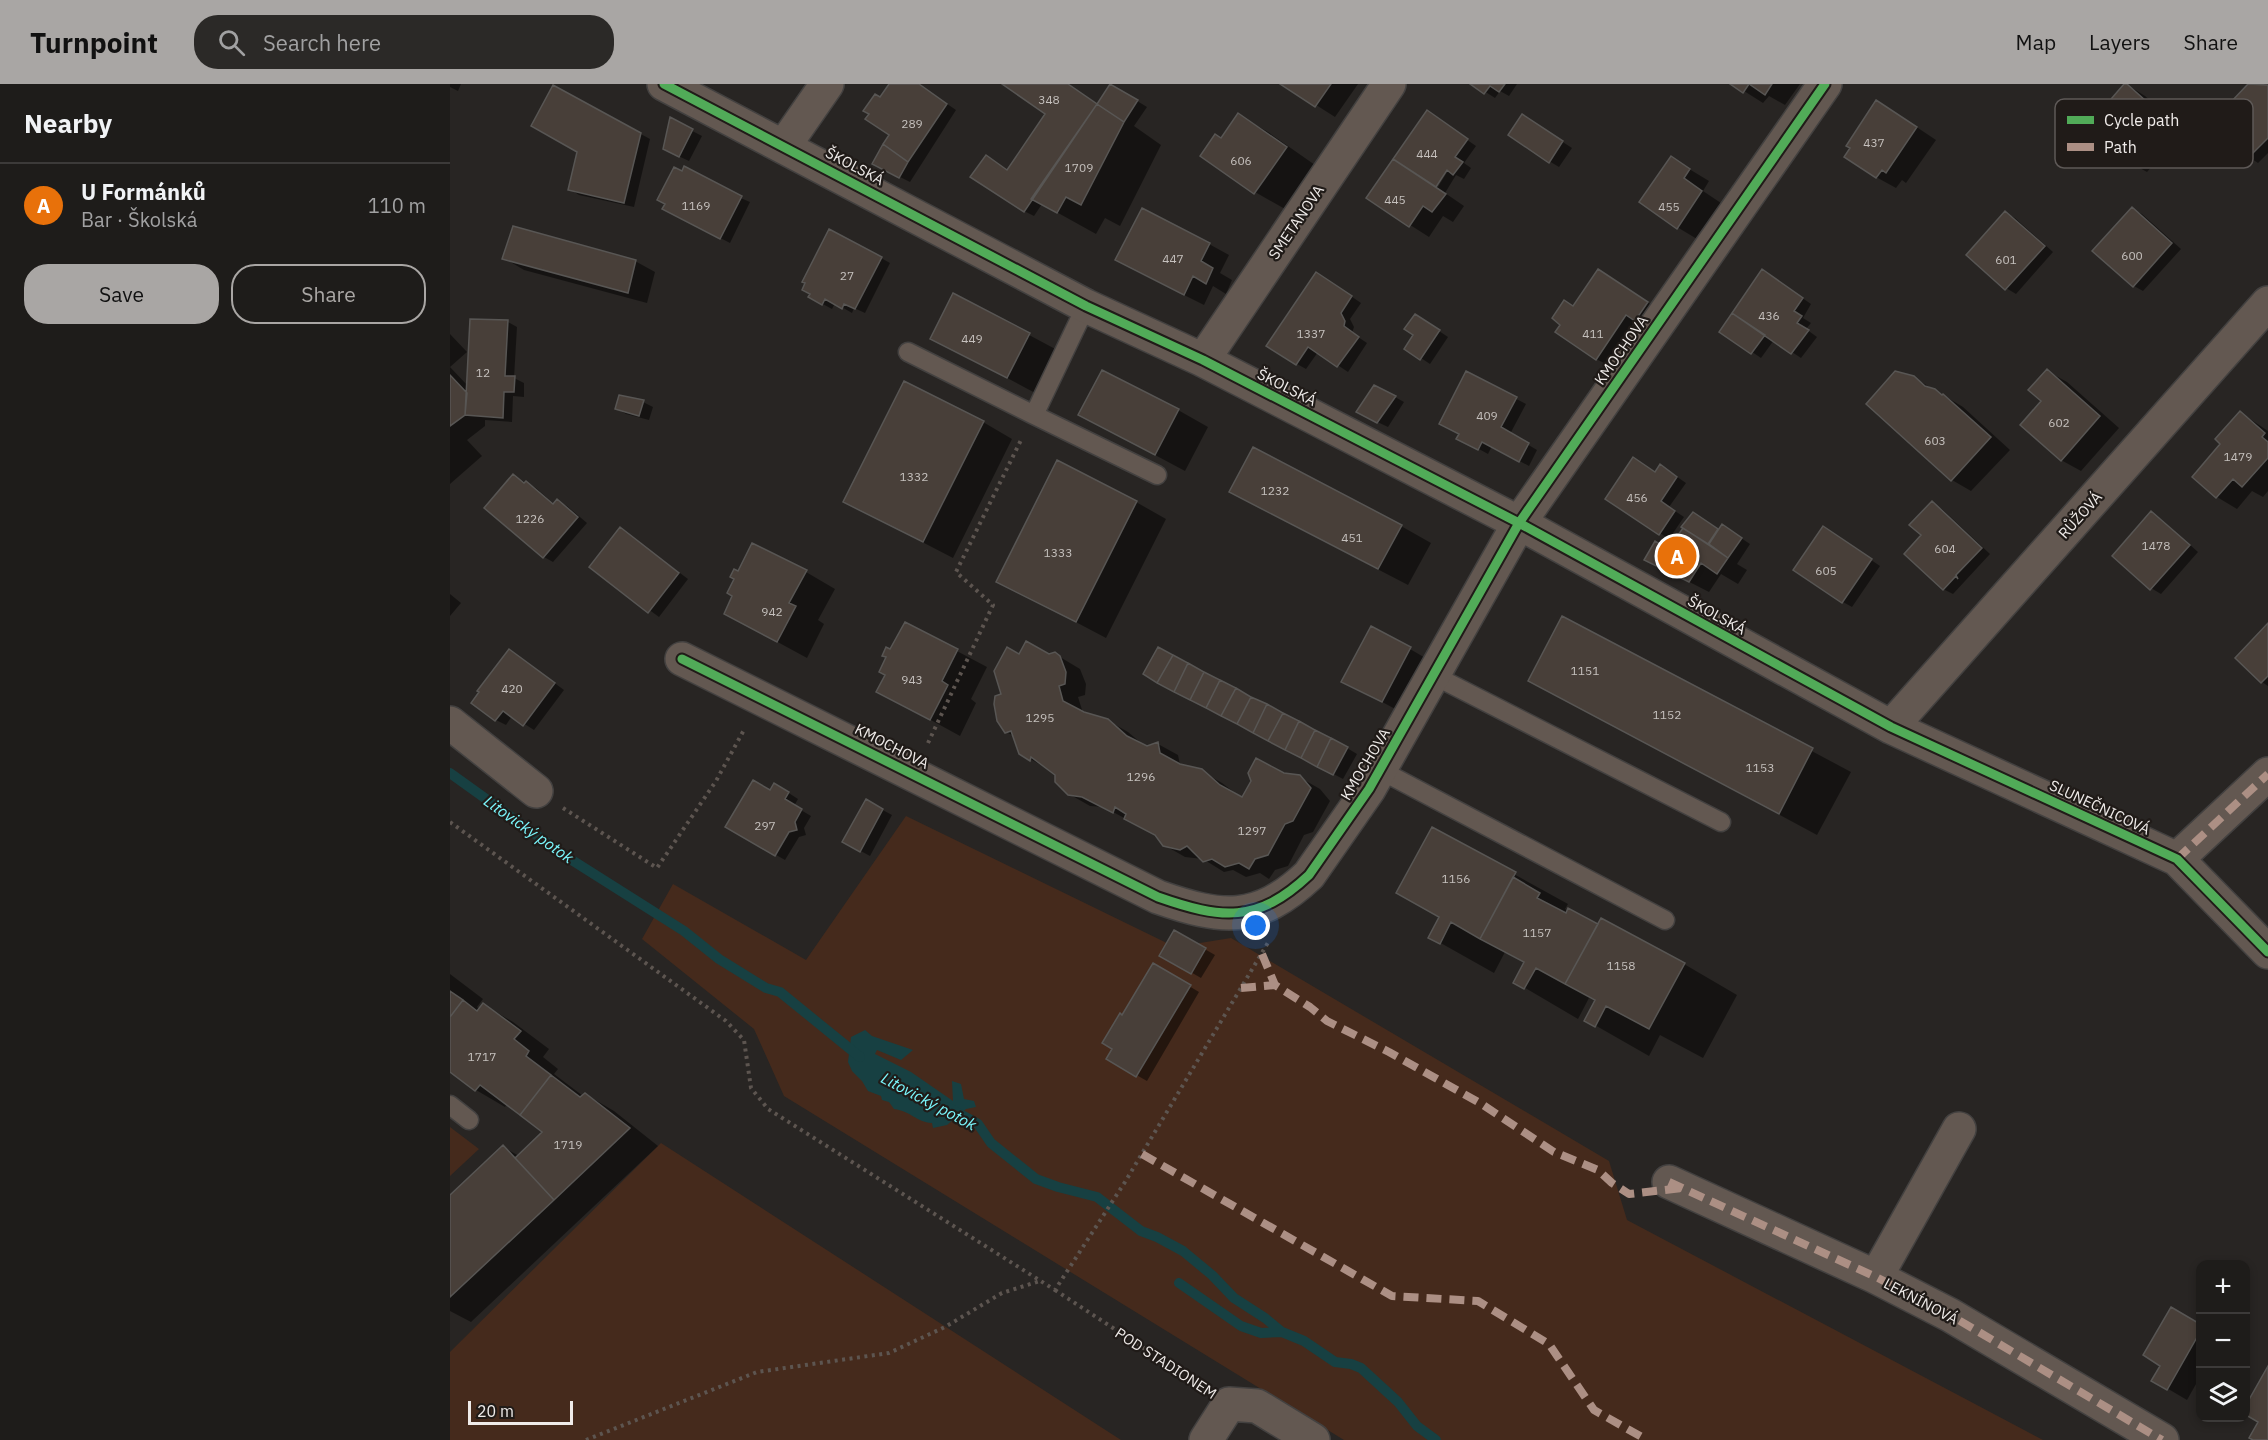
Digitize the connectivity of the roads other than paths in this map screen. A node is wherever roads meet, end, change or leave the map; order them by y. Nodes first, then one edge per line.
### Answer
1 (664, 84) edge
2 (827, 84) edge
3 (1389, 84) edge
4 (1825, 84) edge
5 (784, 146) junction
6 (2268, 303) edge
7 (1086, 306) junction
8 (908, 352) dead end
9 (1203, 360) junction
10 (1034, 415) junction
11 (1157, 474) dead end
12 (1519, 524) junction
13 (682, 659) dead end
14 (1433, 675) junction
15 (450, 723) edge
16 (1891, 727) junction
17 (1380, 770) junction
18 (2268, 774) edge
19 (536, 791) road end
20 (1721, 822) dead end
21 (2177, 859) junction
22 (1665, 920) dead end
23 (2268, 952) edge
24 (450, 1105) edge
25 (470, 1120) dead end
26 (1959, 1130) dead end
27 (1669, 1182) dead end
28 (1876, 1277) junction
29 (1206, 1440) edge
30 (1313, 1440) edge
31 (2162, 1440) edge

1 - 5 street, ŠKOLSKÁ
2 - 5 street
3 - 9 street, SMETANOVA
4 - 12 street, KMOCHOVA
5 - 7 street, ŠKOLSKÁ
6 - 16 street, RŮŽOVÁ
7 - 9 street, ŠKOLSKÁ
7 - 10 lane
8 - 10 lane
9 - 12 street, ŠKOLSKÁ
10 - 11 lane
12 - 14 street, KMOCHOVA
12 - 16 street, ŠKOLSKÁ
13 - 17 street, KMOCHOVA
14 - 17 street, KMOCHOVA
14 - 20 lane
15 - 19 street
16 - 21 street, SLUNEČNICOVÁ
17 - 22 lane
18 - 21 street
21 - 23 street, SLUNEČNICOVÁ
24 - 25 lane
26 - 28 street
27 - 28 street, LEKNÍNOVÁ
28 - 31 street, LEKNÍNOVÁ
29 - 30 street, POD STADIONEM

